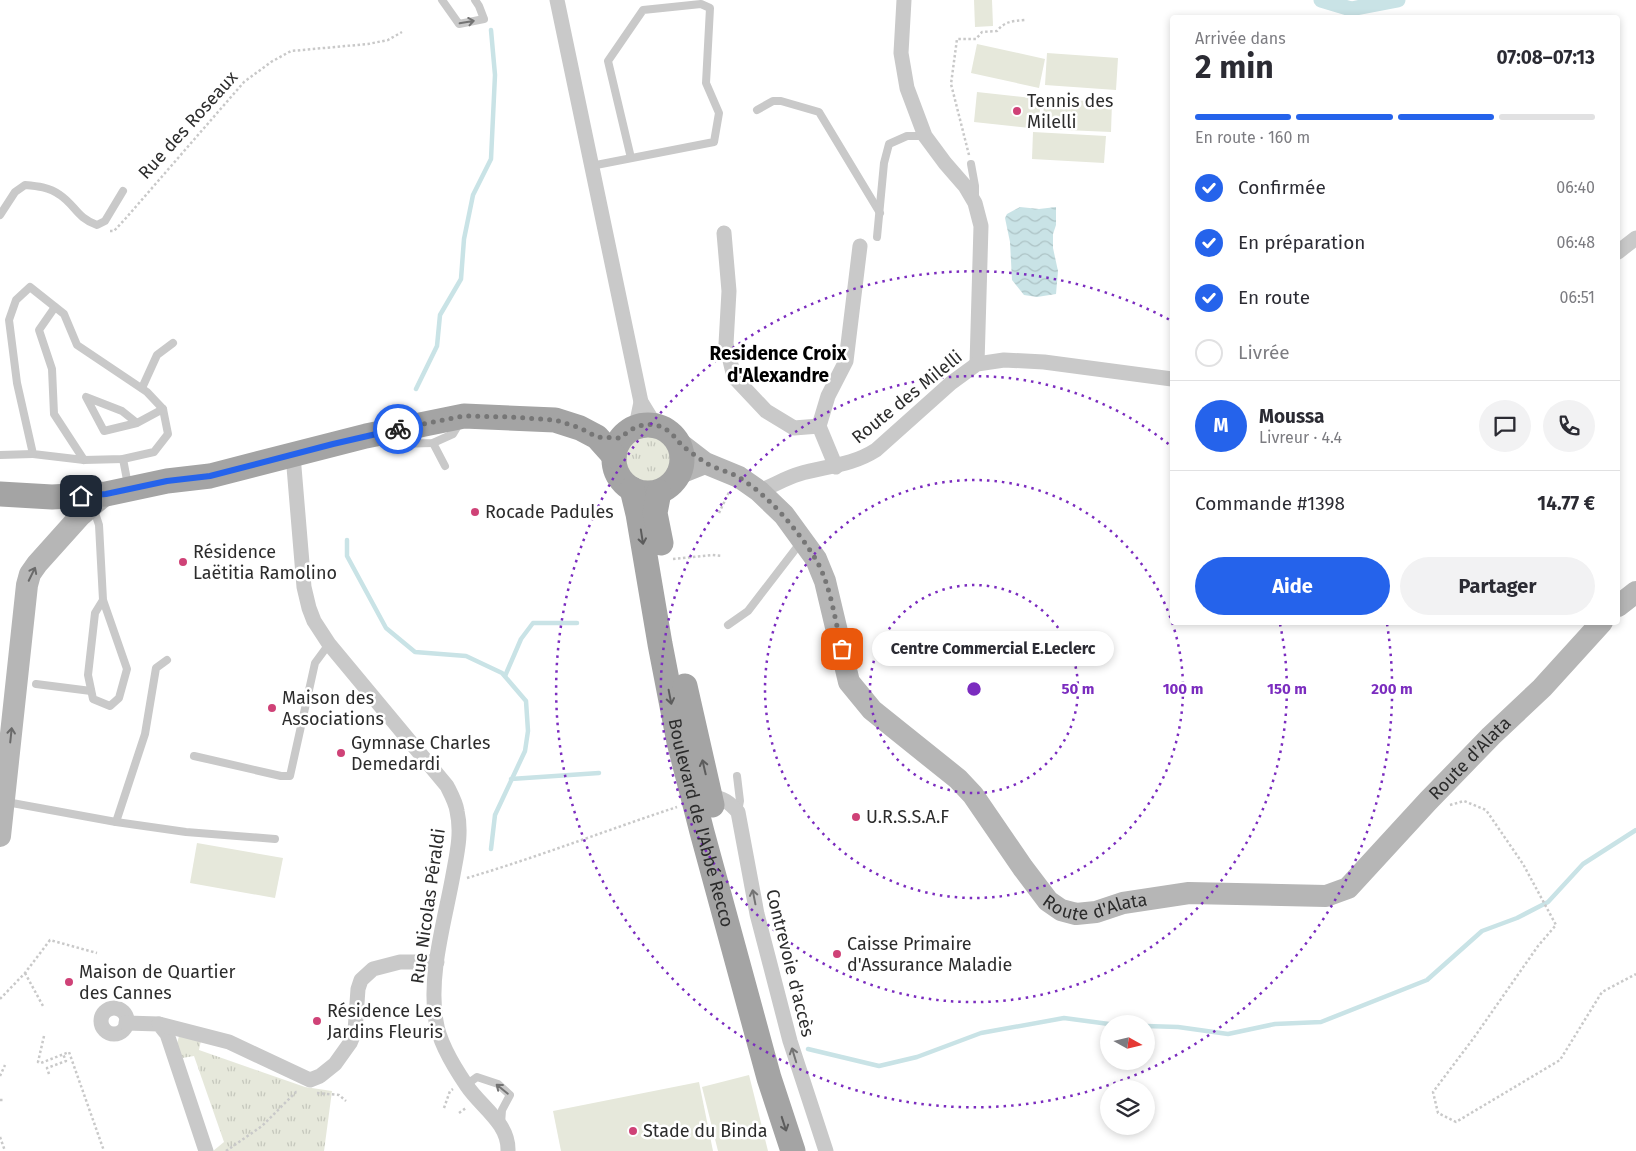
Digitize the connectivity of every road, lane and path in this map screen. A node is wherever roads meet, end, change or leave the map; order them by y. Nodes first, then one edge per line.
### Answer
1 (442, 0) edge
2 (475, 0) edge
3 (557, 0) edge
4 (904, 0) edge
5 (1025, 20) dead end
6 (402, 32) dead end
7 (757, 110) dead end
8 (925, 136) junction
9 (632, 158) junction
10 (972, 164) joint
11 (592, 166) junction
12 (123, 191) dead end
13 (975, 203) junction
14 (880, 213) junction
15 (0, 215) edge
16 (97, 225) junction
17 (724, 233) dead end
18 (877, 237) dead end
19 (1636, 238) edge
20 (860, 246) dead end
21 (1620, 250) edge
22 (55, 307) junction
23 (173, 343) dead end
24 (977, 364) junction
25 (1170, 379) edge
26 (142, 388) junction
27 (163, 410) junction
28 (464, 416) junction
29 (136, 423) junction
30 (819, 426) junction
31 (380, 432) junction
32 (625, 436) junction
33 (434, 443) junction
34 (679, 443) junction
35 (33, 454) junction
36 (0, 455) edge
37 (293, 455) junction
38 (123, 459) junction
39 (84, 460) junction
40 (705, 463) junction
41 (445, 466) dead end
42 (836, 467) junction
43 (680, 474) junction
44 (632, 489) junction
45 (759, 491) junction
46 (659, 492) junction
47 (0, 494) edge
48 (109, 496) junction
49 (802, 540) junction
50 (722, 556) dead end
51 (673, 559) dead end
52 (103, 600) junction
53 (728, 625) dead end
54 (1599, 625) edge
55 (329, 644) junction
56 (167, 660) dead end
57 (36, 684) dead end
58 (91, 691) junction
59 (194, 756) dead end
60 (737, 776) dead end
61 (710, 797) junction
62 (684, 805) dead end
63 (3, 806) junction
64 (1444, 810) dead end
65 (738, 812) junction
66 (116, 822) junction
67 (0, 836) edge
68 (274, 839) dead end
69 (452, 879) junction
70 (98, 953) dead end
71 (437, 962) junction
72 (26, 974) junction
73 (1636, 974) edge
74 (0, 999) edge
75 (43, 1006) dead end
76 (126, 1024) dead end
77 (158, 1024) junction
78 (44, 1036) dead end
79 (64, 1054) junction
80 (6, 1065) dead end
81 (49, 1074) dead end
82 (0, 1076) edge
83 (465, 1083) junction
84 (305, 1091) dead end
85 (313, 1092) dead end
86 (0, 1100) edge
87 (4, 1100) dead end
88 (346, 1101) dead end
89 (444, 1108) dead end
90 (501, 1124) junction
91 (0, 1137) edge
92 (5, 1151) edge
93 (104, 1151) edge
94 (206, 1151) edge
95 (226, 1151) edge
96 (508, 1151) edge
97 (793, 1151) edge
98 (810, 1151) edge
99 (826, 1151) edge

1 -> 2 lane
3 - 11 street
4 - 8 street
5 - 10 path
6 - 16 path, Rue des Roseaux
7 - 14 lane
8 - 13 street
8 - 14 lane
9 - 9 lane
9 - 11 lane
10 - 13 lane
11 - 32 street
12 - 16 lane, Rue des Roseaux
13 - 24 street
14 - 18 lane
15 - 16 lane
17 - 30 street
19 - 21 street
20 - 30 street
22 - 26 lane
22 - 35 lane
22 - 39 lane
23 - 26 lane
24 - 25 street, Route des Milelli
24 - 42 street, Route des Milelli
26 - 27 lane
27 - 29 lane
27 - 38 lane
28 - 31 main road
28 - 32 main road
28 - 33 lane
29 - 29 lane
30 - 42 street
31 - 33 lane
31 - 37 main road
32 - 34 main road
32 - 44 main road
33 - 41 lane
34 - 40 street, Route d'Alata
34 - 43 main road
35 - 36 lane
35 - 39 lane
37 - 48 main road
37 - 55 street, Rue Nicolas Péraldi
38 - 39 lane
38 - 48 lane
40 - 43 street
40 - 45 street, Route d'Alata
42 - 45 street, Route des Milelli
43 - 46 main road
44 - 46 main road
44 -> 97 main road, Boulevard de l'Abbé Recco
45 - 49 street, Route d'Alata
61 -> 46 main road, Boulevard de l'Abbé Recco
47 - 48 main road
48 - 52 lane
63 -> 48 street
49 - 53 lane
49 - 54 street, Route d'Alata
50 - 51 path
52 - 58 lane
52 - 58 lane
55 - 59 lane
55 - 69 street, Rue Nicolas Péraldi
56 - 66 lane
57 - 58 lane
60 - 65 lane
61 - 65 street
61 - 98 main road, Boulevard de l'Abbé Recco
62 - 69 path
63 - 66 lane
63 - 67 street
64 - 73 path
99 -> 65 street, Contrevoie d'accès
66 - 68 lane
69 - 71 street, Rue Nicolas Péraldi
70 - 72 path
71 - 77 street
71 - 83 street, Rue Nicolas Péraldi
72 - 74 path
72 - 75 path
76 - 77 street
77 - 94 street
78 - 79 path
79 - 81 path
79 - 93 path
80 - 82 path
83 - 89 path
83 - 90 street, Rue Nicolas Péraldi
90 -> 83 lane
84 - 95 path
85 - 88 path
86 - 87 path
90 - 96 street, Rue Nicolas Péraldi
91 - 92 path

